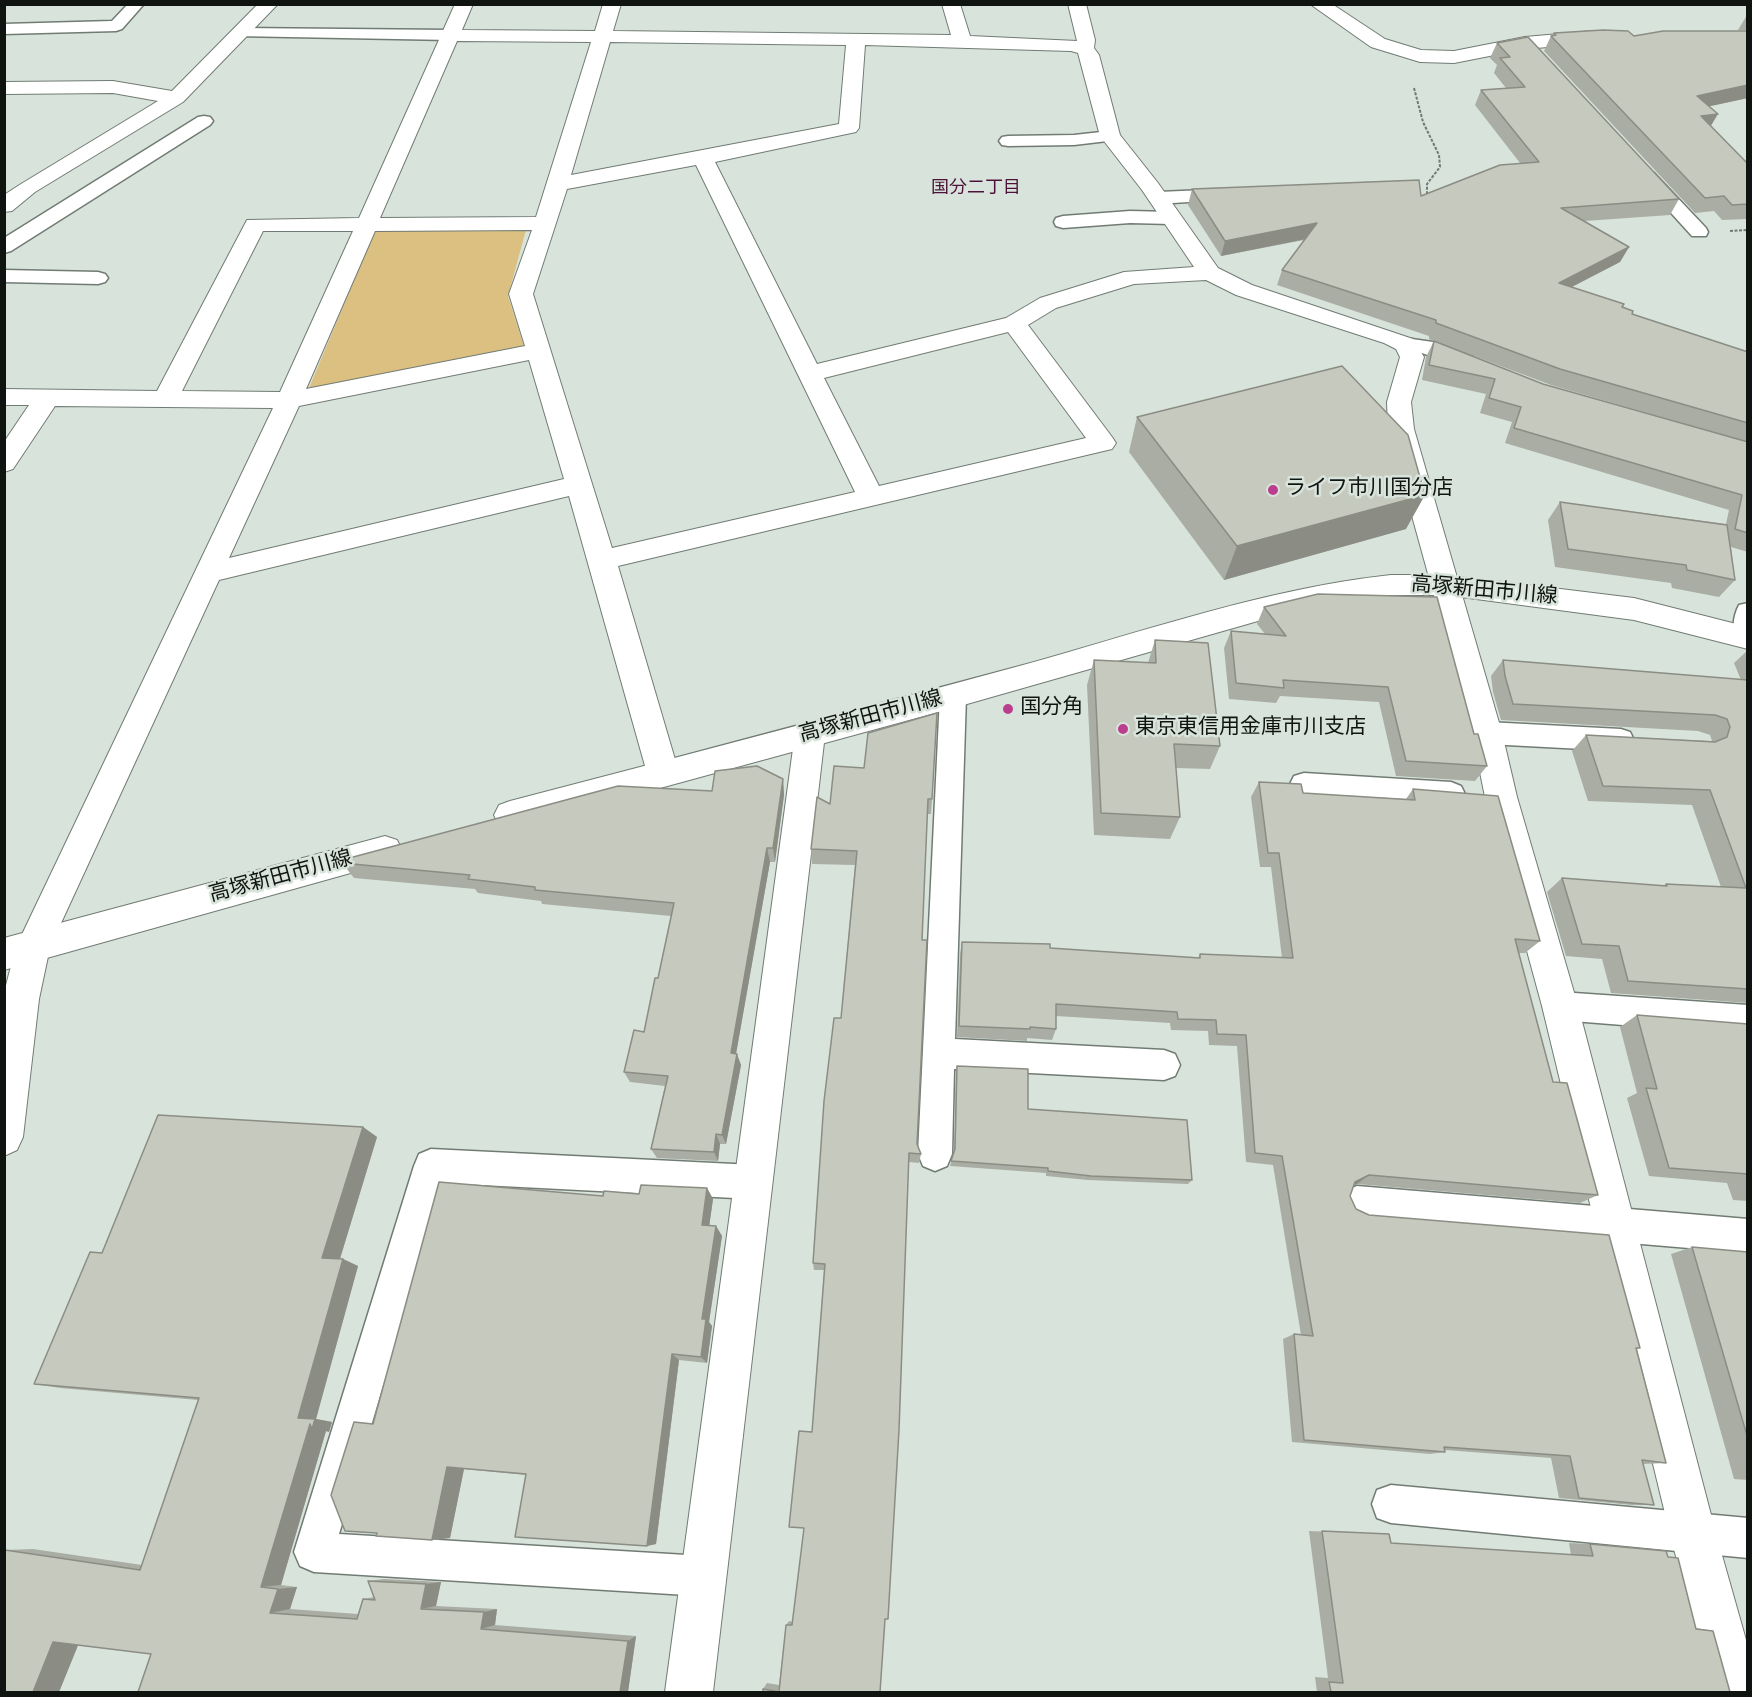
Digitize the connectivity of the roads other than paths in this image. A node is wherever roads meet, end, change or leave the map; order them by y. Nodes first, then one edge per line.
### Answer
1 (137, 4) edge
2 (269, 4) edge
3 (464, 4) edge
4 (612, 4) edge
5 (951, 4) edge
6 (1077, 4) edge
7 (1319, 4) edge
8 (4, 29) edge
9 (241, 33) junction
10 (450, 35) junction
11 (601, 37) junction
12 (1607, 37) edge
13 (856, 40) junction
14 (962, 41) junction
15 (1525, 43) junction
16 (1085, 50) junction
17 (1540, 60) edge
18 (4, 88) edge
19 (176, 98) junction
20 (204, 121) dead end
21 (1110, 136) junction
22 (1008, 141) dead end
23 (703, 158) junction
24 (1635, 163) edge
25 (558, 184) junction
26 (1248, 195) edge
27 (1158, 198) junction
28 (4, 206) edge
29 (1171, 218) junction
30 (1063, 222) dead end
31 (543, 223) junction
32 (366, 224) junction
33 (1699, 232) dead end
34 (4, 247) edge
35 (1210, 273) junction
36 (4, 276) edge
37 (98, 278) dead end
38 (1014, 322) junction
39 (1405, 344) junction
40 (539, 351) junction
41 (1489, 371) edge
42 (810, 374) junction
43 (4, 398) edge
44 (47, 398) junction
45 (165, 399) junction
46 (289, 400) junction
47 (4, 463) edge
48 (579, 485) junction
49 (871, 497) junction
50 (602, 560) junction
51 (207, 573) junction
52 (1446, 585) junction
53 (1747, 629) edge
54 (953, 696) junction
55 (1487, 733) junction
56 (810, 734) junction
57 (1651, 742) edge
58 (663, 773) junction
59 (1304, 784) edge
60 (1501, 797) junction
61 (480, 824) edge
62 (411, 842) edge
63 (19, 951) edge
64 (1560, 1006) junction
65 (1748, 1020) edge
66 (939, 1053) junction
67 (1164, 1065) dead end
68 (4, 1137) edge
69 (935, 1154) dead end
70 (754, 1182) junction
71 (1357, 1203) edge
72 (1617, 1226) junction
73 (1748, 1236) edge
74 (1390, 1504) dead end
75 (1693, 1534) junction
76 (1748, 1538) edge
77 (703, 1576) junction
78 (688, 1692) edge
79 (1736, 1692) edge

1 - 8 lane
2 - 9 street
3 - 10 street
4 - 11 street
5 - 14 street
6 - 16 street
7 - 15 street
9 - 10 lane
9 - 19 street
10 - 11 street
10 - 32 street
11 - 13 street
11 - 25 street
12 - 15 street
13 - 14 street
13 - 23 street
14 - 16 street
15 - 17 lane
16 - 21 street
18 - 19 street
19 - 28 street
20 - 34 lane
21 - 22 lane
21 - 27 street
23 - 25 street
23 - 42 street
24 - 33 lane
25 - 31 street
26 - 27 lane
27 - 29 street
29 - 30 lane
29 - 35 street
31 - 32 street
31 - 40 street
32 - 45 street
32 - 46 street
35 - 38 street
35 - 39 street
36 - 37 lane
38 - 42 street
38 - 49 street
39 - 41 lane
39 - 52 street
40 - 46 street
40 - 48 street
42 - 49 street
43 - 44 street
44 - 45 street
44 - 47 street
45 - 46 street
46 - 51 street
48 - 50 street
48 - 51 street
49 - 50 street
50 - 58 street
51 - 63 street
52 - 53 street, 高塚新田市川線
52 - 54 street, 高塚新田市川線
52 - 55 street
54 - 56 street, 高塚新田市川線
54 - 66 lane
55 - 57 lane
55 - 60 street
56 - 58 street, 高塚新田市川線
56 - 70 street
58 - 61 street, 高塚新田市川線
59 - 60 lane
60 - 64 street
62 - 63 street, 高塚新田市川線
63 - 68 street
64 - 65 lane
64 - 72 street
66 - 67 lane
66 - 69 lane
70 - 77 street
70 - 77 lane
71 - 72 lane
72 - 73 lane
72 - 75 street
74 - 75 lane
75 - 76 lane
75 - 79 street
77 - 78 street

